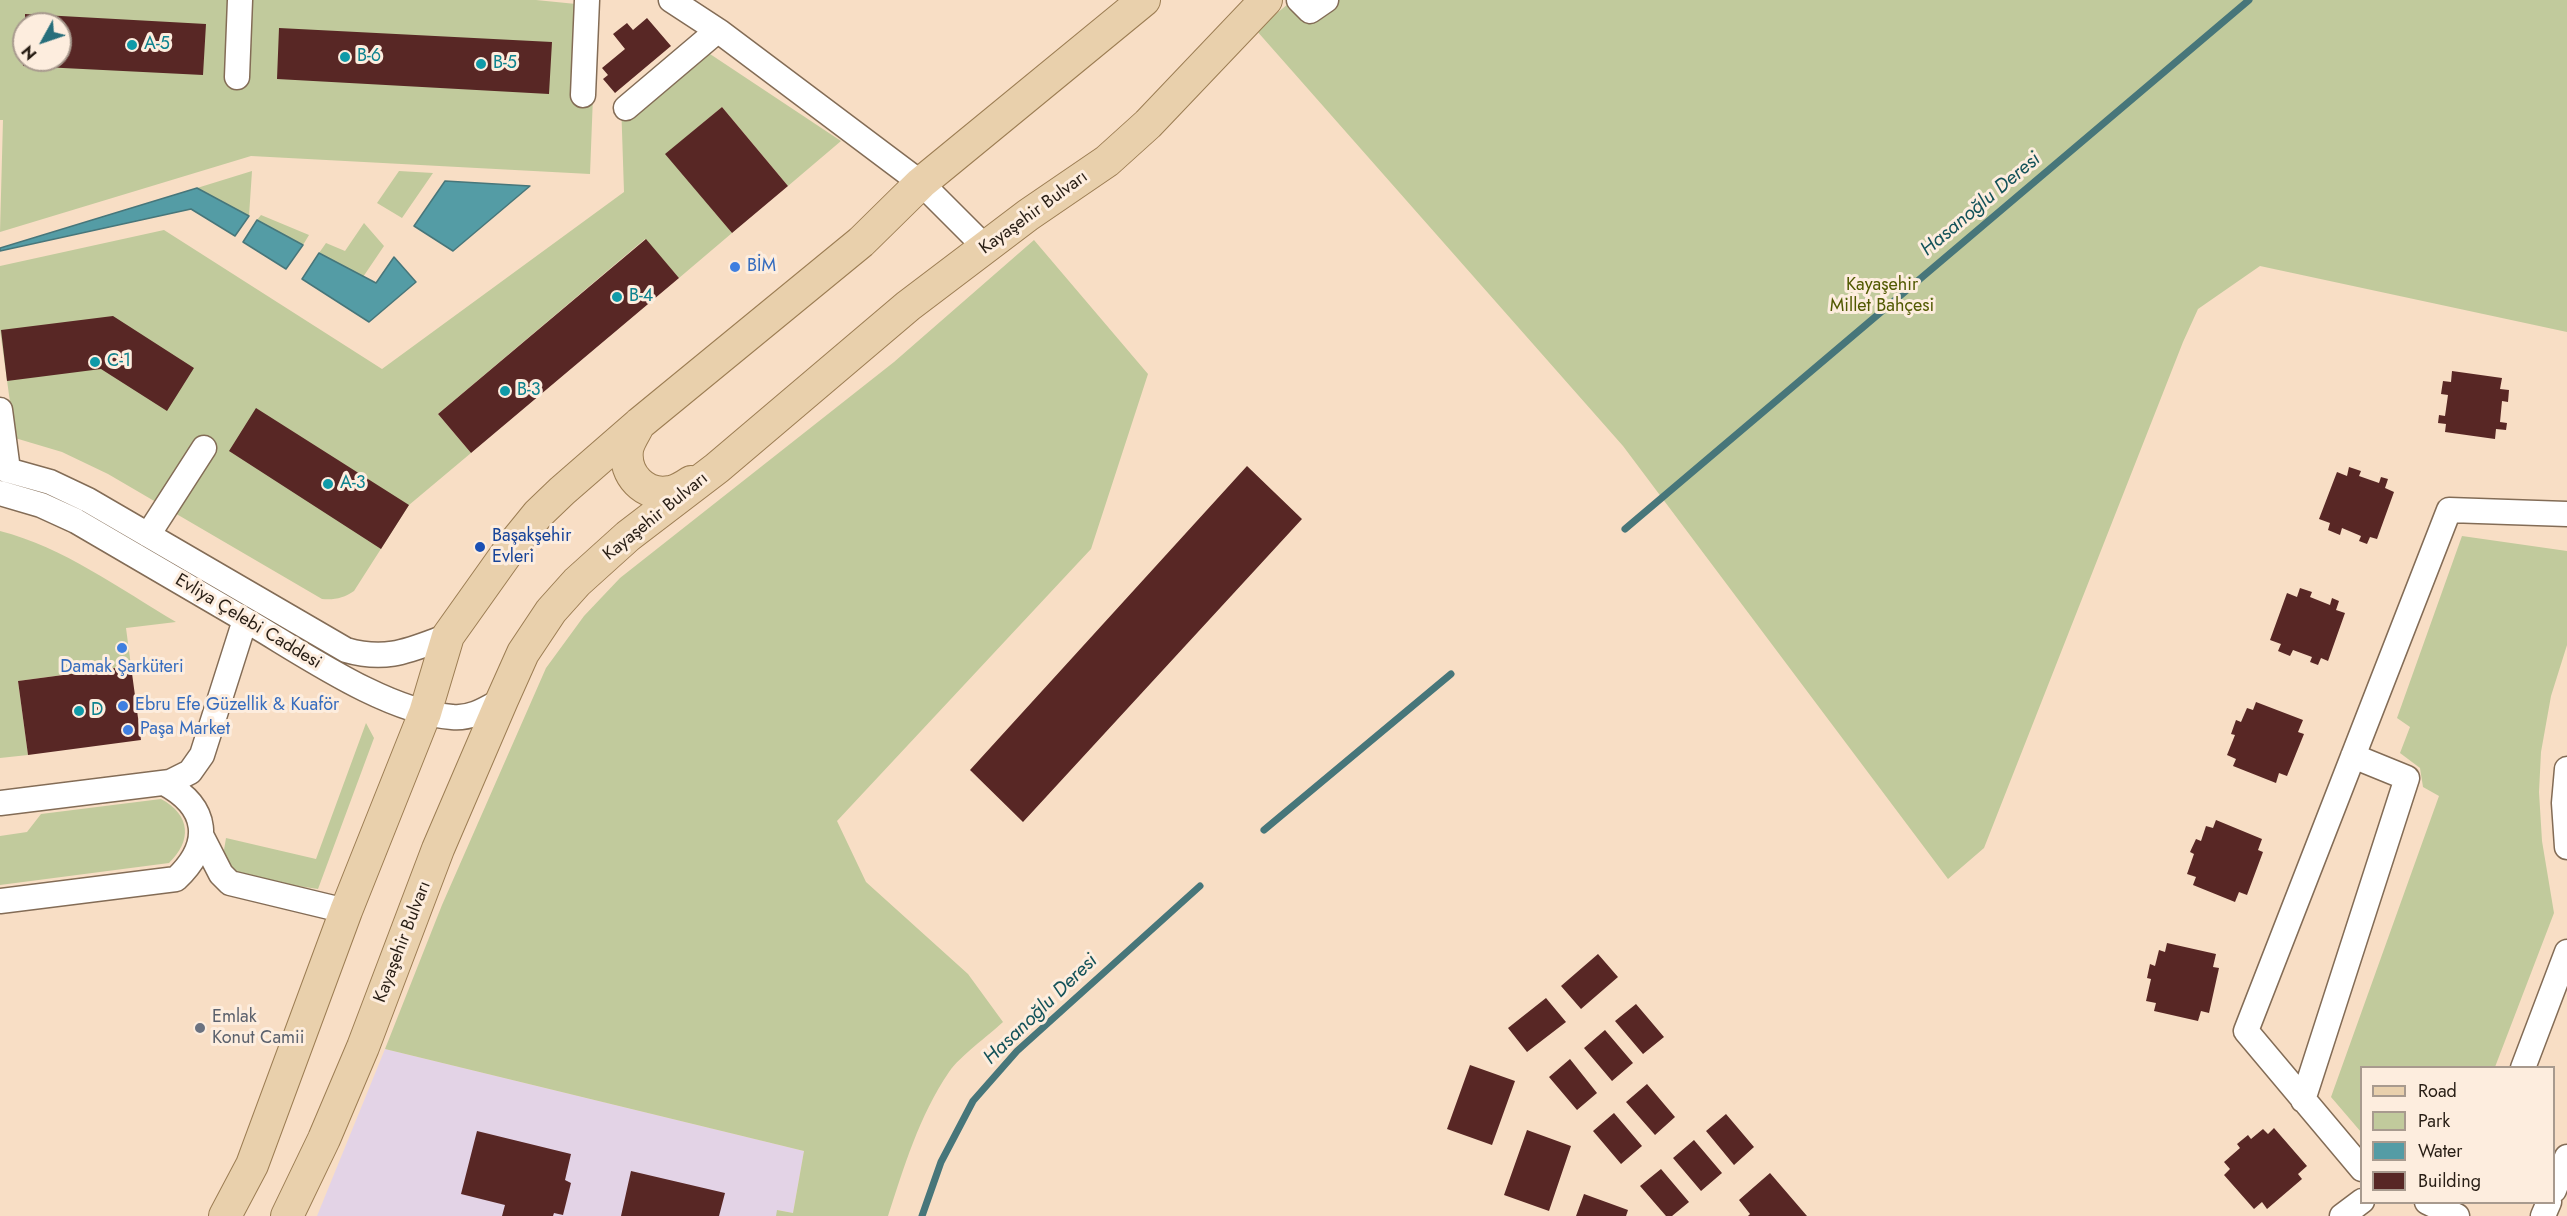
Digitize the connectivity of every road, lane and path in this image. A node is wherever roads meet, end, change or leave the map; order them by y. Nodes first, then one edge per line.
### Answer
1 (240, 0) edge
2 (587, 0) edge
3 (671, 0) edge
4 (1144, 0) edge
5 (1266, 0) edge
6 (1299, 0) edge
7 (1326, 0) edge
8 (717, 31) junction
9 (237, 77) dead end
10 (583, 95) dead end
11 (626, 108) dead end
12 (921, 183) junction
13 (986, 248) junction
14 (0, 410) edge
15 (639, 424) junction
16 (204, 448) dead end
17 (717, 468) junction
18 (4, 469) edge
19 (0, 493) edge
20 (2567, 514) edge
21 (148, 535) junction
22 (245, 620) junction
23 (448, 636) junction
24 (502, 700) junction
25 (425, 713) junction
26 (2353, 756) junction
27 (2567, 769) edge
28 (164, 783) junction
29 (0, 803) edge
30 (201, 835) junction
31 (2567, 847) edge
32 (0, 901) edge
33 (346, 911) junction
34 (2567, 952) edge
35 (2524, 1066) edge
36 (2303, 1100) junction
37 (2567, 1157) edge
38 (2360, 1168) edge
39 (2555, 1185) edge
40 (2360, 1201) edge
41 (2429, 1204) edge
42 (225, 1216) edge
43 (287, 1216) edge
44 (2342, 1216) edge
45 (2457, 1216) edge

1 - 9 street
2 - 10 street
3 - 8 street
4 - 12 main road
5 - 13 main road, Kayaşehir Bulvarı
6 - 7 street
8 - 11 street
8 - 12 street
12 - 13 street
12 - 15 main road
13 - 17 main road, Kayaşehir Bulvarı
14 - 18 street
15 - 17 main road
15 - 23 main road
16 - 21 street
17 - 24 main road, Kayaşehir Bulvarı
18 - 21 street, Evliya Çelebi Caddesi
19 - 22 street, Evliya Çelebi Caddesi
20 - 26 street
21 - 23 street, Evliya Çelebi Caddesi
22 - 25 street, Evliya Çelebi Caddesi
22 - 28 street
23 - 25 main road
24 - 25 street, Evliya Çelebi Caddesi
24 - 43 main road, Kayaşehir Bulvarı
25 - 33 main road
26 - 36 street
26 - 36 street
27 - 31 street
28 - 29 street
28 - 30 street
30 - 32 street
30 - 33 street
33 - 42 main road
34 - 35 street
36 - 38 street
37 - 39 street
40 - 44 street
41 - 45 street

